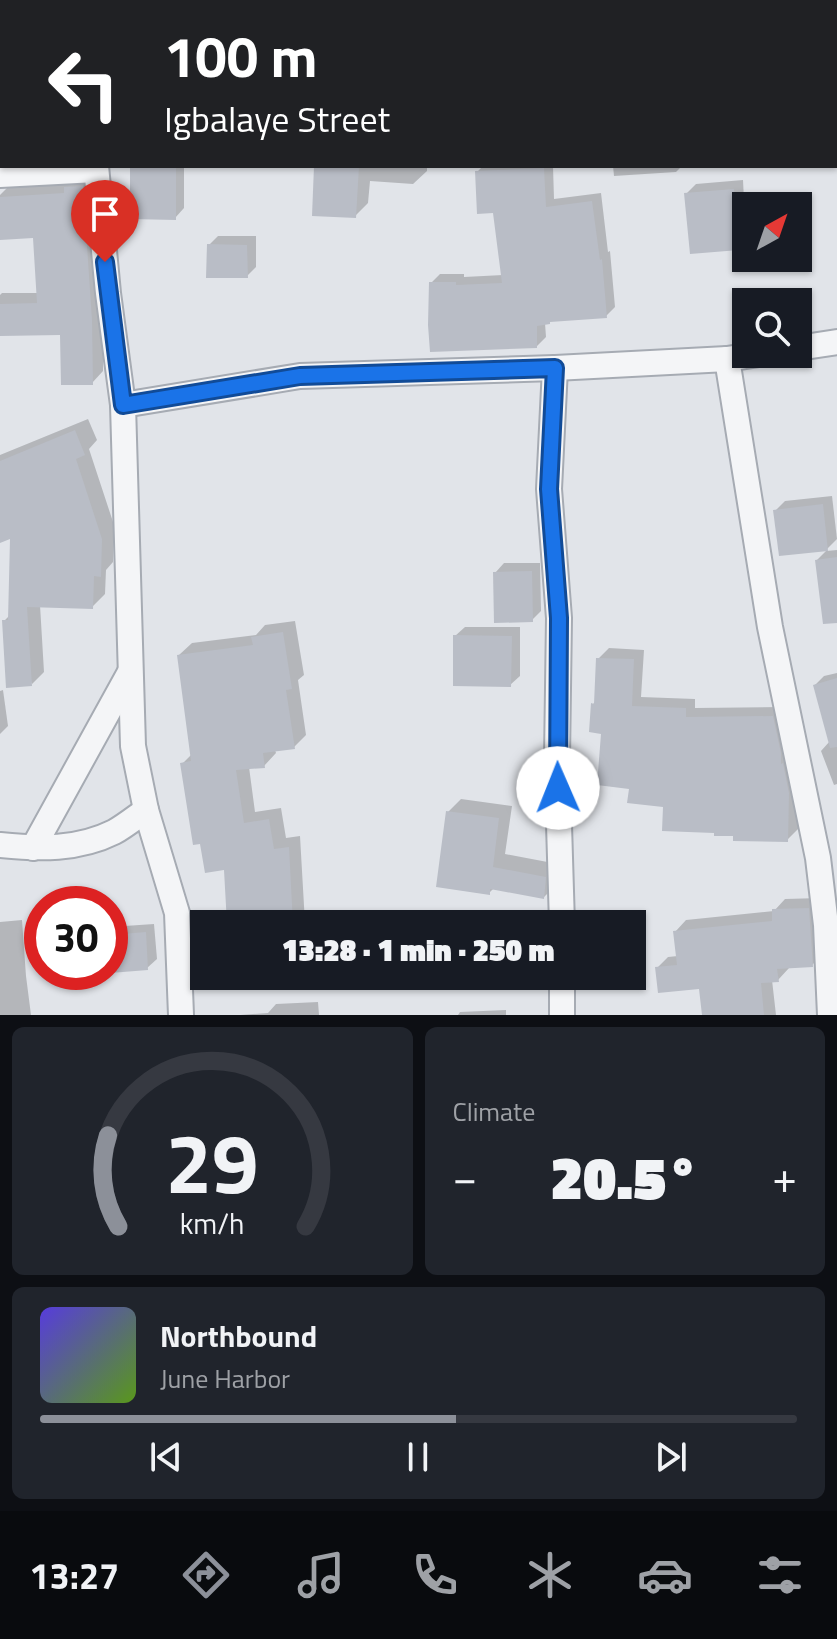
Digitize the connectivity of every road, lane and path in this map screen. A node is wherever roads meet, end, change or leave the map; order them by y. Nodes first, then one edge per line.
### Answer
1 (96, 168) edge
2 (0, 175) edge
3 (837, 342) edge
4 (812, 346) edge
5 (732, 358) edge
6 (727, 359) junction
7 (555, 368) junction
8 (123, 405) junction
9 (132, 670) junction
10 (146, 810) junction
11 (0, 845) edge
12 (33, 848) junction
13 (562, 910) edge
14 (562, 990) edge
15 (181, 1015) edge
16 (562, 1015) edge
17 (830, 1015) edge

1 - 2 street
1 - 8 street
3 - 4 street
5 - 6 street
6 - 7 street
6 - 17 street
7 - 8 street
7 - 13 street
8 - 9 street
9 - 10 street
9 - 12 street
10 - 12 street
10 - 15 street
11 - 12 street
14 - 16 street

